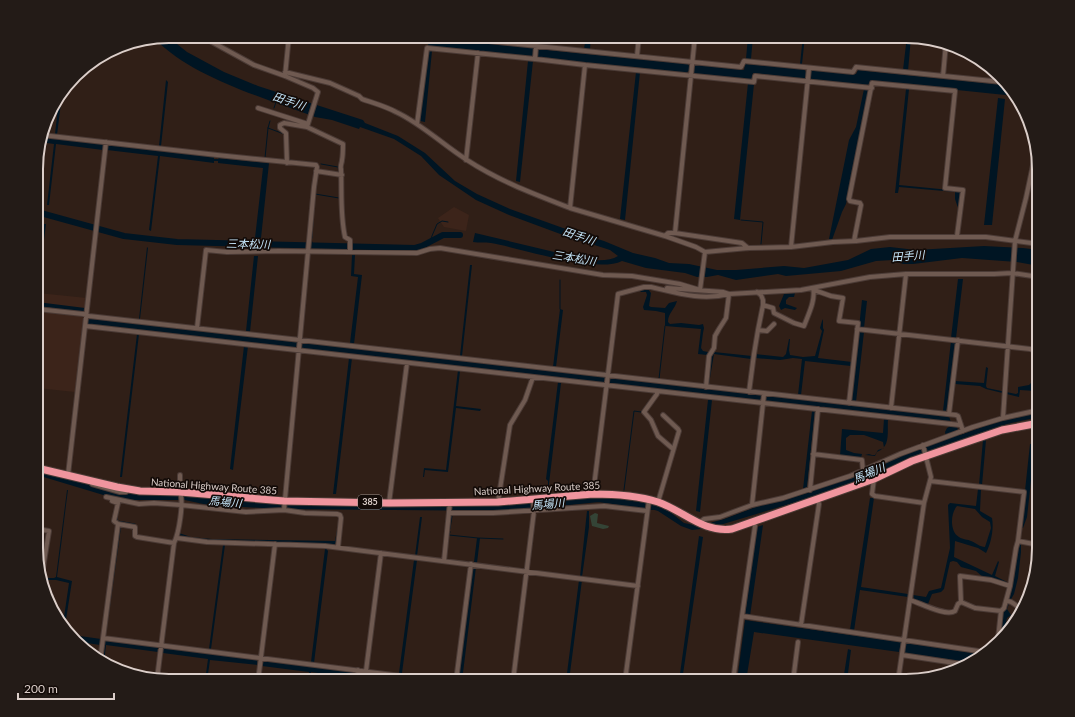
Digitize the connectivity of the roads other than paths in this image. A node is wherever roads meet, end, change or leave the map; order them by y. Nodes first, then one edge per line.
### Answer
1 (214, 43) edge
2 (288, 43) edge
3 (496, 43) edge
4 (638, 43) edge
5 (694, 43) edge
6 (536, 48) junction
7 (945, 50) edge
8 (478, 54) junction
9 (637, 56) junction
10 (535, 58) junction
11 (692, 64) junction
12 (585, 65) junction
13 (809, 69) junction
14 (285, 74) junction
15 (691, 74) junction
16 (943, 76) junction
17 (808, 80) junction
18 (996, 81) edge
19 (872, 88) junction
20 (258, 108) dead end
21 (308, 124) junction
22 (417, 124) junction
23 (47, 136) edge
24 (106, 146) junction
25 (466, 160) junction
26 (287, 163) junction
27 (1032, 170) edge
28 (316, 171) junction
29 (342, 174) junction
30 (570, 208) junction
31 (675, 233) junction
32 (665, 236) junction
33 (957, 236) junction
34 (854, 241) junction
35 (1015, 243) junction
36 (1032, 244) edge
37 (791, 247) junction
38 (748, 248) junction
39 (308, 251) junction
40 (350, 252) junction
41 (705, 254) junction
42 (1012, 272) junction
43 (906, 274) junction
44 (1032, 276) edge
45 (700, 288) junction
46 (661, 289) junction
47 (813, 289) junction
48 (757, 292) junction
49 (729, 294) junction
50 (763, 305) junction
51 (43, 310) edge
52 (86, 315) junction
53 (774, 324) dead end
54 (85, 326) junction
55 (197, 328) junction
56 (857, 329) junction
57 (758, 330) junction
58 (899, 334) junction
59 (958, 340) junction
60 (299, 345) junction
61 (1008, 347) junction
62 (1032, 350) edge
63 (407, 362) junction
64 (533, 377) junction
65 (607, 380) junction
66 (706, 387) junction
67 (657, 391) junction
68 (750, 392) junction
69 (764, 398) junction
70 (849, 403) junction
71 (891, 408) junction
72 (818, 409) junction
73 (1032, 412) edge
74 (949, 414) junction
75 (663, 415) dead end
76 (1003, 418) junction
77 (1032, 424) edge
78 (960, 425) junction
79 (961, 432) junction
80 (923, 446) junction
81 (673, 449) junction
82 (813, 454) junction
83 (926, 455) junction
84 (43, 469) edge
85 (863, 471) junction
86 (68, 475) junction
87 (180, 475) dead end
88 (874, 479) junction
89 (88, 480) junction
90 (930, 481) junction
91 (108, 489) junction
92 (127, 489) junction
93 (810, 490) junction
94 (593, 494) junction
95 (181, 495) junction
96 (106, 497) junction
97 (817, 499) junction
98 (533, 501) junction
99 (649, 501) junction
100 (389, 502) junction
101 (498, 502) junction
102 (658, 502) junction
103 (450, 503) junction
104 (924, 503) junction
105 (181, 505) junction
106 (752, 505) junction
107 (284, 506) junction
108 (534, 510) junction
109 (647, 510) junction
110 (450, 512) junction
111 (699, 523) junction
112 (118, 524) junction
113 (755, 526) dead end
114 (43, 530) edge
115 (176, 538) junction
116 (1018, 541) junction
117 (174, 543) junction
118 (275, 544) junction
119 (1032, 544) edge
120 (338, 548) junction
121 (381, 553) junction
122 (444, 561) junction
123 (44, 562) edge
124 (471, 564) junction
125 (526, 572) junction
126 (638, 586) junction
127 (1010, 586) junction
128 (910, 600) junction
129 (1009, 601) junction
130 (961, 602) junction
131 (1018, 606) edge
132 (1001, 611) junction
133 (742, 616) junction
134 (800, 625) junction
135 (999, 633) edge
136 (103, 638) junction
137 (904, 640) junction
138 (798, 642) dead end
139 (161, 645) junction
140 (979, 651) edge
141 (101, 654) edge
142 (902, 655) junction
143 (261, 658) junction
144 (957, 663) edge
145 (358, 670) junction
146 (366, 671) junction
147 (158, 673) edge
148 (259, 674) edge
149 (357, 674) edge
150 (388, 674) edge
151 (457, 674) edge
152 (514, 674) edge
153 (626, 674) edge
154 (734, 674) edge
155 (793, 674) edge
156 (899, 674) edge

1 - 14 street
2 - 14 street
3 - 6 street
4 - 9 street
5 - 11 street
6 - 9 street
6 - 10 street
7 - 16 street
8 - 10 street
8 - 22 street
8 - 25 street
9 - 11 street
10 - 12 street
11 - 13 street
11 - 15 street
12 - 15 street
12 - 30 street
13 - 16 street
13 - 17 street
14 - 21 street
14 - 22 street
15 - 17 street
15 - 31 street
16 - 18 street
17 - 19 street
17 - 37 street
19 - 33 street
19 - 34 street
20 - 21 street
21 - 26 street
21 - 29 street
22 - 25 street
23 - 24 street
24 - 26 street
24 - 52 street
25 - 30 street
26 - 28 street
27 - 35 street
28 - 29 street
28 - 39 street
29 - 40 street
30 - 32 street
31 - 32 street
31 - 38 street
32 - 41 street
33 - 34 street
33 - 35 street
34 - 37 street
35 - 36 street
35 - 42 street
37 - 38 street
38 - 41 street
39 - 40 street
39 - 55 street
39 - 60 street
40 - 45 street
41 - 45 street
42 - 43 street
42 - 44 street
42 - 61 street
43 - 47 street
43 - 58 street
45 - 46 street
45 - 49 street
46 - 49 street
46 - 65 street
47 - 48 street
47 - 50 street
47 - 56 street
48 - 49 street
48 - 50 street
49 - 66 street
50 - 57 street
51 - 52 street
52 - 54 street
52 - 55 street
53 - 57 street
54 - 60 street
54 - 86 street
55 - 60 street
56 - 58 street
56 - 70 street
57 - 68 street
58 - 59 street
58 - 71 street
59 - 61 street
59 - 74 street
60 - 63 street
60 - 65 street
60 - 107 street
61 - 62 street
61 - 76 street
63 - 64 street
63 - 100 street
64 - 65 street
64 - 101 street
65 - 66 street
65 - 67 street
65 - 94 street
66 - 68 street
67 - 69 street
67 - 81 street
68 - 69 street
69 - 70 street
69 - 72 street
69 - 106 street
70 - 71 street
71 - 74 street
72 - 78 street
72 - 82 street
73 - 76 street
74 - 78 street
75 - 81 street
76 - 79 street
77 - 83 highway, National Highway Route 385 / 385
78 - 79 street
79 - 80 street
80 - 83 street
80 - 85 street
81 - 102 street
82 - 85 street
82 - 93 street
83 - 88 highway, National Highway Route 385 / 385
83 - 90 street
84 - 86 highway, National Highway Route 385 / 385
85 - 93 street
86 - 89 highway, National Highway Route 385 / 385
87 - 95 street
88 - 97 highway, National Highway Route 385 / 385
88 - 104 street
89 - 91 street
89 - 92 highway, National Highway Route 385 / 385
90 - 104 street
90 - 116 street
91 - 92 street
91 - 96 street
92 - 95 highway, National Highway Route 385 / 385
93 - 106 street
94 - 98 highway, National Highway Route 385 / 385
94 - 99 highway, National Highway Route 385 / 385
95 - 105 street
95 - 107 highway, National Highway Route 385 / 385
96 - 105 street
96 - 112 street
97 - 111 highway, National Highway Route 385 / 385
97 - 134 street
98 - 101 highway, National Highway Route 385 / 385
98 - 108 street
99 - 102 highway, National Highway Route 385 / 385
99 - 109 street
100 - 103 highway, National Highway Route 385 / 385
100 - 107 highway, National Highway Route 385 / 385
101 - 103 highway, National Highway Route 385 / 385
102 - 111 highway, National Highway Route 385 / 385
103 - 110 street
104 - 128 street
105 - 107 street
105 - 115 street
106 - 111 street
107 - 120 street
108 - 109 street
108 - 110 street
108 - 125 street
109 - 126 street
110 - 122 street
112 - 117 street
112 - 136 street
113 - 133 street
114 - 123 street
115 - 117 street
115 - 118 street
116 - 119 street
116 - 127 street
117 - 139 street
118 - 120 street
118 - 143 street
120 - 121 street
121 - 122 street
121 - 146 street
122 - 124 street
124 - 125 street
124 - 151 street
125 - 126 street
125 - 152 street
126 - 153 street
127 - 129 street
127 - 130 street
128 - 130 street
128 - 137 street
129 - 131 street
129 - 132 street
130 - 132 street
132 - 135 street
133 - 134 street
133 - 154 street
134 - 137 street
136 - 139 street
136 - 141 street
137 - 140 street
137 - 142 street
138 - 155 street
139 - 143 street
139 - 147 street
142 - 144 street
142 - 156 street
143 - 145 street
143 - 148 street
145 - 146 street
145 - 149 street
146 - 150 street

